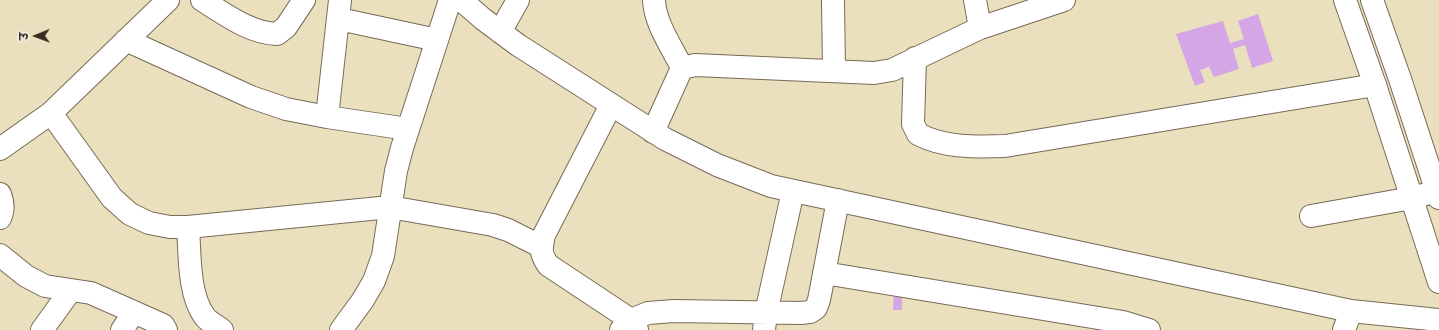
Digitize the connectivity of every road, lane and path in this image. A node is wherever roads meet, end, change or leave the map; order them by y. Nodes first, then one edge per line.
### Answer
1 (168, 0) edge
2 (202, 0) edge
3 (304, 0) edge
4 (450, 0) edge
5 (461, 0) edge
6 (518, 0) edge
7 (654, 0) edge
8 (833, 0) edge
9 (975, 0) edge
10 (1064, 0) edge
11 (1345, 0) edge
12 (1372, 0) edge
13 (340, 9) edge
14 (980, 28) junction
15 (500, 32) junction
16 (126, 40) junction
17 (437, 40) junction
18 (915, 58) junction
19 (682, 68) junction
20 (834, 71) junction
21 (1375, 85) junction
22 (611, 105) junction
23 (51, 113) junction
24 (327, 117) junction
25 (408, 129) junction
26 (653, 132) junction
27 (0, 149) edge
28 (793, 191) junction
29 (0, 194) edge
30 (1438, 195) edge
31 (1412, 198) junction
32 (838, 200) junction
33 (390, 207) junction
34 (1310, 216) dead end
35 (0, 218) edge
36 (188, 227) junction
37 (542, 247) junction
38 (0, 255) edge
39 (824, 273) junction
40 (1439, 282) edge
41 (71, 290) junction
42 (134, 312) junction
43 (1439, 320) edge
44 (1348, 321) edge
45 (765, 322) edge
46 (629, 327) edge
47 (42, 330) edge
48 (122, 330) edge
49 (166, 330) edge
50 (222, 330) edge
51 (341, 330) edge
52 (1149, 330) edge

1 - 16 street
2 - 3 street
4 - 17 street
5 - 15 street
6 - 15 street
7 - 19 street
8 - 20 street
9 - 14 street
10 - 14 street
11 - 21 street
12 - 30 street
13 - 17 street
13 - 24 street
14 - 18 street
15 - 22 street
16 - 23 street
16 - 24 street
17 - 25 street
18 - 20 street
18 - 21 street
19 - 20 street
19 - 26 street
21 - 31 street
22 - 26 street
22 - 37 street
23 - 27 street
23 - 36 street
24 - 25 street
25 - 33 street
26 - 28 street
28 - 32 street
28 - 45 street
29 - 35 street
30 - 31 street
31 - 34 street
31 - 40 street
32 - 39 street
32 - 44 street
33 - 36 street
33 - 37 street
33 - 51 street
36 - 50 street
37 - 46 street
38 - 41 street
39 - 45 street
39 - 52 street
41 - 42 street
41 - 47 street
42 - 48 street
42 - 49 street
43 - 44 street
45 - 46 street

